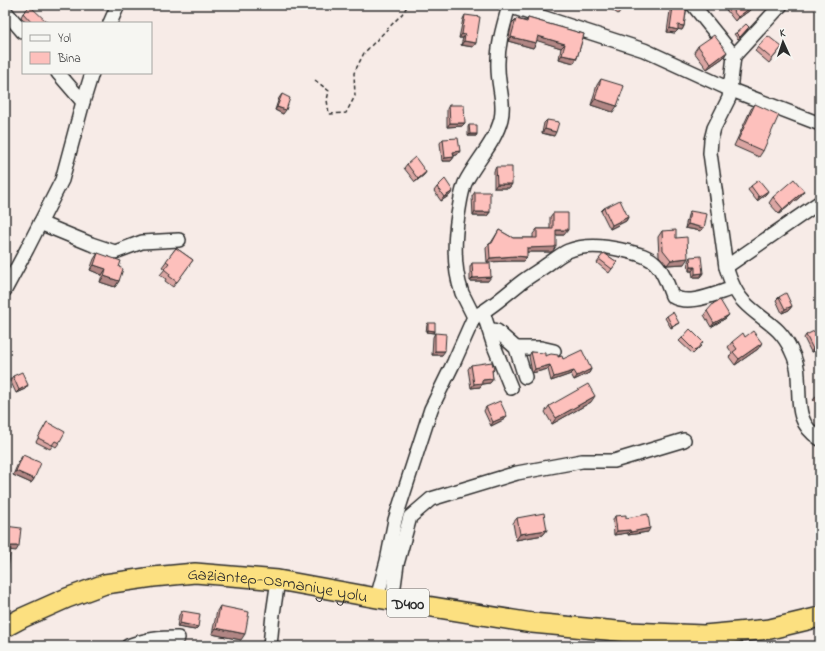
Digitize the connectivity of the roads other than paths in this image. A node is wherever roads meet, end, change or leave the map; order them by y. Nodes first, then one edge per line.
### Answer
1 (118, 5) edge
2 (693, 5) edge
3 (781, 5) edge
4 (507, 6) edge
5 (527, 8) edge
6 (5, 11) edge
7 (110, 22) edge
8 (22, 31) edge
9 (734, 56) junction
10 (59, 74) edge
11 (92, 74) edge
12 (729, 89) junction
13 (83, 102) junction
14 (820, 124) edge
15 (820, 202) edge
16 (40, 223) junction
17 (179, 240) dead end
18 (726, 267) junction
19 (734, 288) junction
20 (5, 290) edge
21 (478, 315) junction
22 (489, 329) junction
23 (516, 348) junction
24 (554, 351) dead end
25 (525, 377) dead end
26 (511, 388) dead end
27 (820, 439) edge
28 (684, 440) dead end
29 (278, 580) junction
30 (384, 600) junction
31 (820, 617) edge
32 (5, 627) edge
33 (178, 638) dead end
34 (128, 646) edge
35 (270, 646) edge

1 - 7 street
2 - 9 street
3 - 9 street
4 - 5 street
4 - 21 street
5 - 12 street
6 - 8 street
9 - 12 street
10 - 13 street
11 - 13 street
12 - 14 street
12 - 18 street
13 - 16 street
15 - 18 street
16 - 17 street
16 - 20 street
18 - 19 street
19 - 21 street
19 - 27 street
21 - 22 street
21 - 30 street
22 - 23 street
22 - 26 street
23 - 24 street
23 - 25 street
28 - 30 street
29 - 30 highway, Gaziantep-Osmaniye yolu / D400
29 - 32 highway, Gaziantep-Osmaniye yolu / D400
29 - 35 street
30 - 31 highway, Gaziantep-Osmaniye yolu / D400
33 - 34 street

